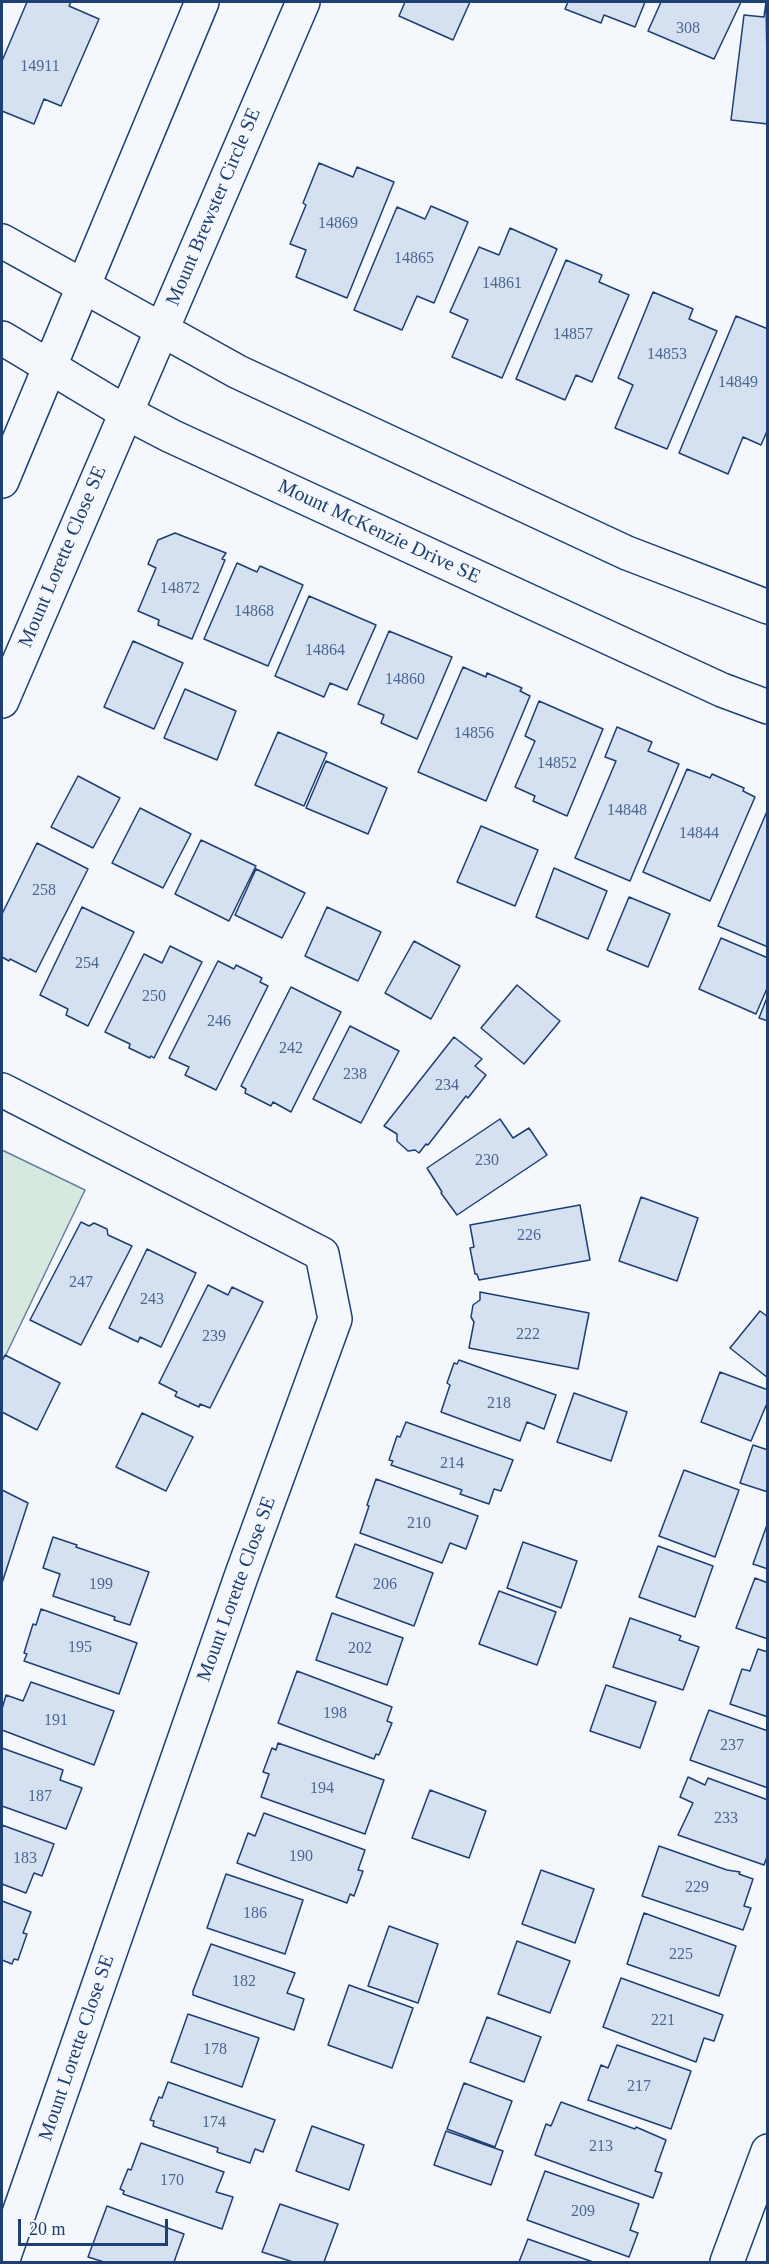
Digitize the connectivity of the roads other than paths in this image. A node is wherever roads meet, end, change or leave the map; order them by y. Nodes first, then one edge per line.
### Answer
1 (202, 2) edge
2 (303, 2) edge
3 (2, 241) edge
4 (83, 286) junction
5 (162, 329) junction
6 (2, 338) edge
7 (50, 368) junction
8 (125, 412) junction
9 (2, 481) edge
10 (768, 607) edge
11 (2, 701) edge
12 (768, 706) edge
13 (2, 1090) edge
14 (768, 2151) edge
15 (2, 2262) edge
16 (727, 2262) edge

1 - 4 street
2 - 5 street, Mount Brewster Circle SE
3 - 4 street
4 - 5 street
4 - 7 street
5 - 8 street, Mount Brewster Circle SE
5 - 10 street
6 - 7 street, Mount McKenzie Drive SE
7 - 8 street, Mount McKenzie Drive SE
7 - 9 street
8 - 11 street, Mount Lorette Close SE
8 - 12 street, Mount McKenzie Drive SE
13 - 15 street, Mount Lorette Close SE
14 - 16 street

